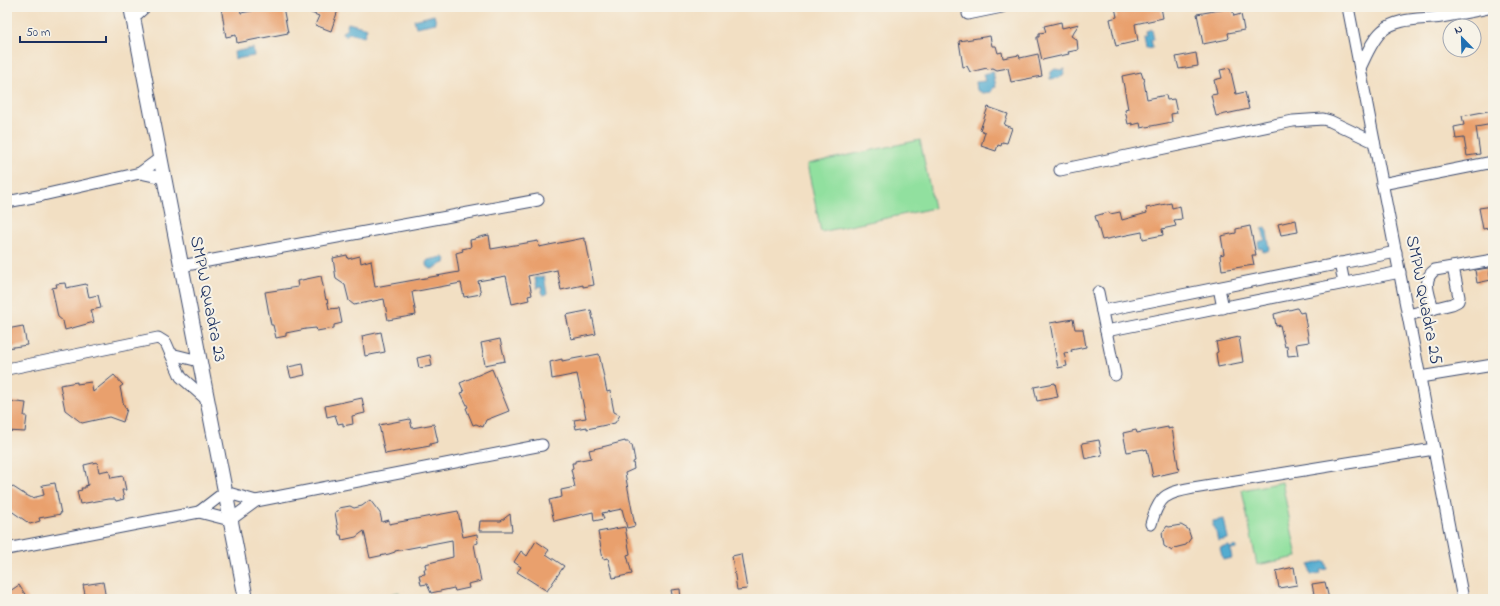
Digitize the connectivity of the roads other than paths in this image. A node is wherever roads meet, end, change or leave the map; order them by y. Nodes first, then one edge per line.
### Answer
1 (145, 7) edge
2 (1002, 7) edge
3 (1348, 7) edge
4 (1493, 7) edge
5 (132, 13) edge
6 (968, 14) dead end
7 (1360, 68) junction
8 (1374, 142) junction
9 (159, 159) junction
10 (1493, 162) edge
11 (1060, 170) dead end
12 (140, 173) junction
13 (163, 178) junction
14 (1382, 184) junction
15 (538, 200) dead end
16 (7, 202) edge
17 (1396, 252) junction
18 (1493, 260) edge
19 (1340, 264) junction
20 (181, 266) junction
21 (1453, 268) junction
22 (1400, 272) junction
23 (1344, 283) junction
24 (1219, 288) junction
25 (1098, 292) dead end
26 (1222, 308) junction
27 (1433, 309) junction
28 (1102, 311) junction
29 (1408, 315) junction
30 (1106, 331) junction
31 (171, 354) junction
32 (199, 361) junction
33 (1493, 365) edge
34 (7, 369) edge
35 (1115, 375) dead end
36 (1420, 377) junction
37 (207, 400) junction
38 (542, 445) dead end
39 (1434, 449) junction
40 (225, 492) junction
41 (256, 501) junction
42 (199, 512) junction
43 (230, 520) junction
44 (1151, 524) dead end
45 (7, 549) edge
46 (246, 599) edge
47 (1463, 599) edge

1 - 5 street
2 - 6 street
3 - 7 street, SMPW Quadra 25
4 - 7 street
5 - 9 street, SMPW Quadra 23
7 - 8 street, SMPW Quadra 25
8 - 11 street
8 - 14 street, SMPW Quadra 25
9 - 12 street
9 - 13 street, SMPW Quadra 23
10 - 14 street
12 - 13 street
12 - 16 street
13 - 20 street, SMPW Quadra 23
14 - 17 street, SMPW Quadra 25
15 - 20 street
17 - 19 street
17 - 22 street, SMPW Quadra 25
18 - 21 street
19 - 23 street
19 - 24 street
20 - 32 street, SMPW Quadra 23
21 - 27 street
21 - 27 street
22 - 23 street
22 - 29 street, SMPW Quadra 25
23 - 26 street
24 - 26 street
24 - 28 street
25 - 28 street
26 - 30 street
27 - 29 street
28 - 30 street
29 - 36 street, SMPW Quadra 25
30 - 35 street
31 - 32 street
31 - 34 street
31 - 37 street
32 - 37 street, SMPW Quadra 23
33 - 36 street
36 - 39 street, SMPW Quadra 25
37 - 40 street, SMPW Quadra 23
38 - 41 street
39 - 44 street
39 - 47 street, SMPW Quadra 25
40 - 41 street
40 - 42 street
40 - 43 street, SMPW Quadra 23
41 - 43 street
42 - 43 street
42 - 45 street
43 - 46 street, SMPW Quadra 23

